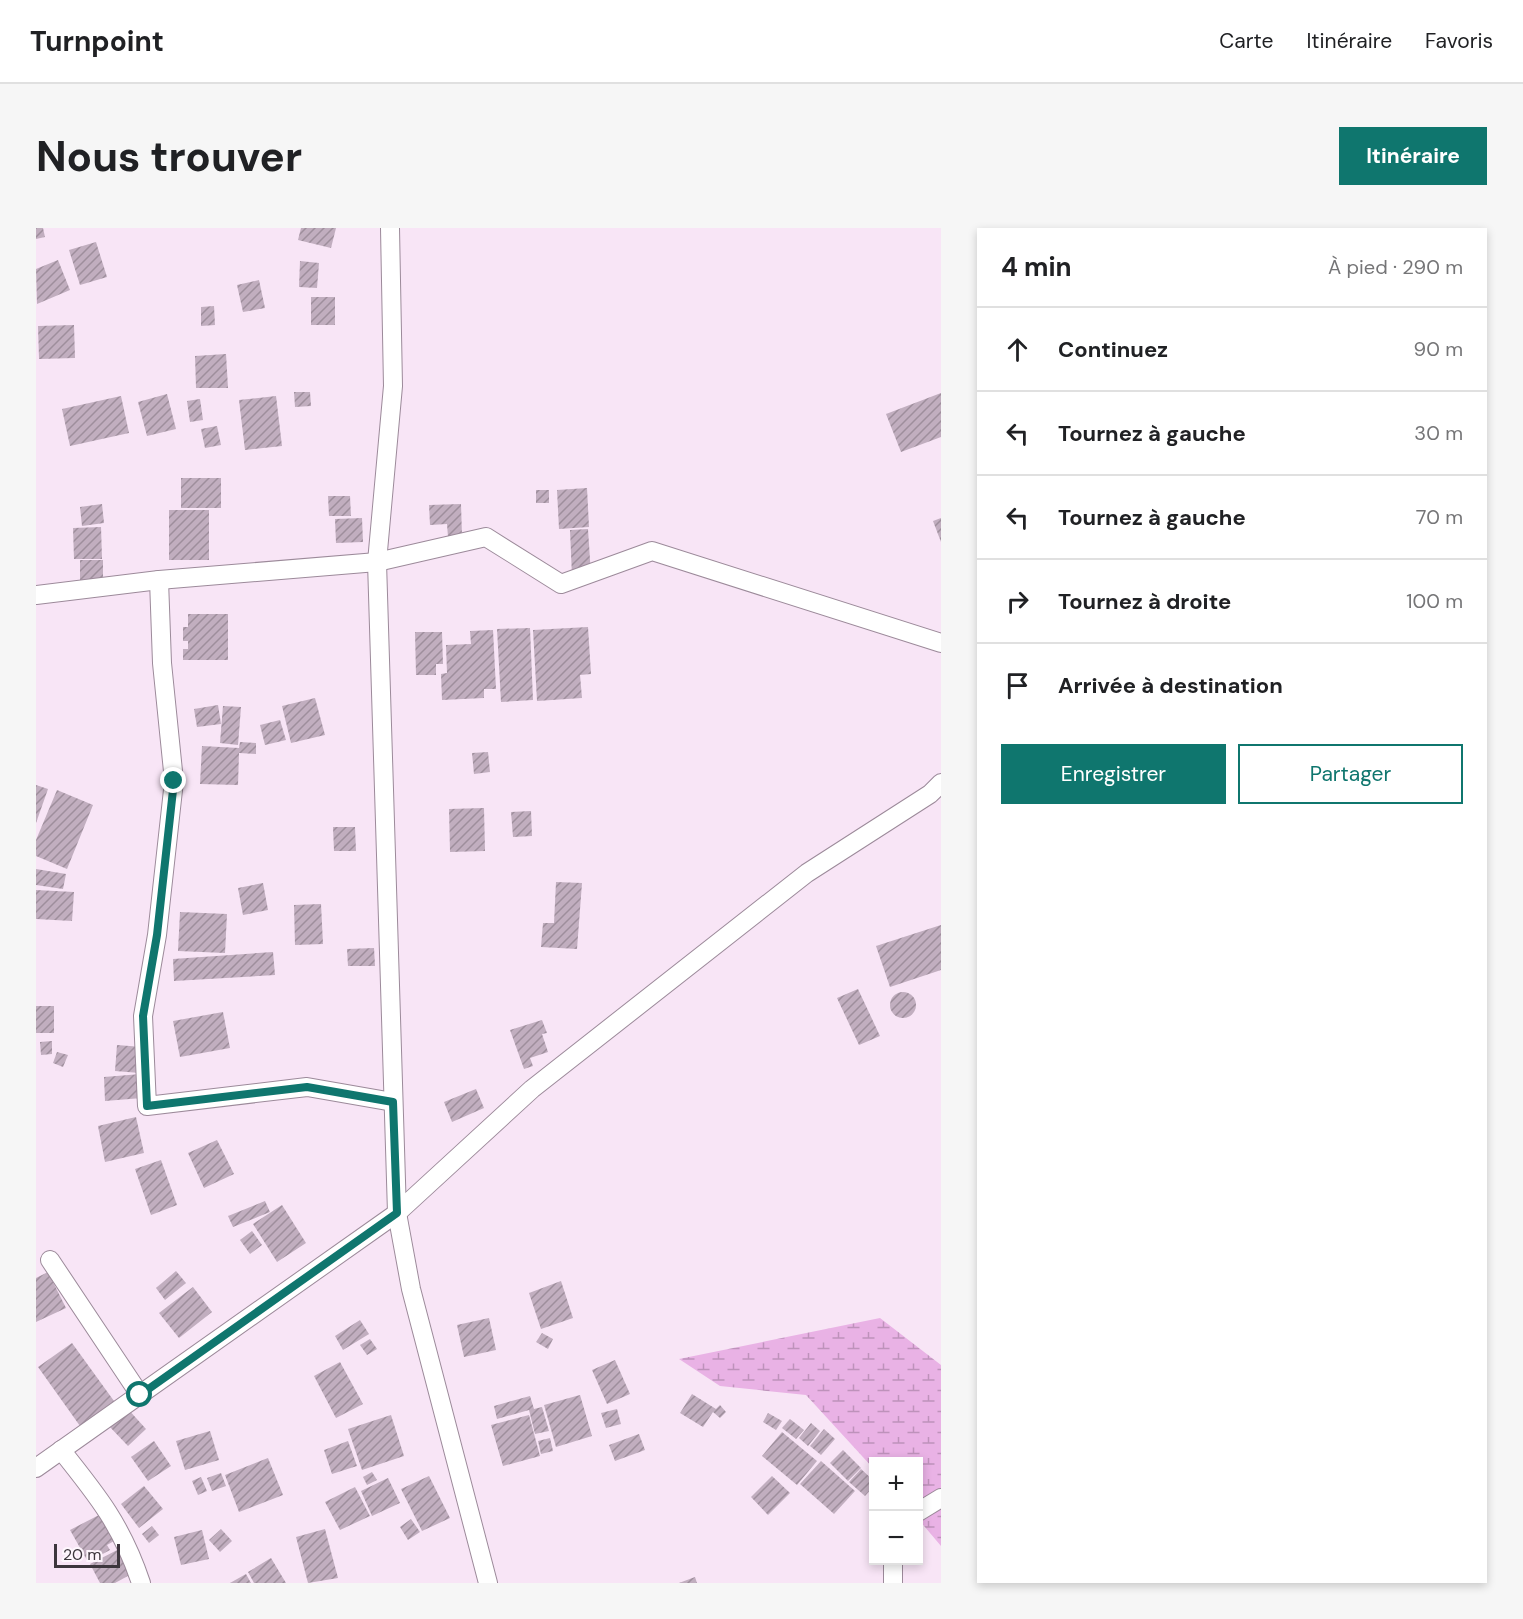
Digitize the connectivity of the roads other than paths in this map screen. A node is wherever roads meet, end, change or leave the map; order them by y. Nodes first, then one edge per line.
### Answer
1 (390, 228) edge
2 (377, 562) junction
3 (159, 580) junction
4 (36, 595) edge
5 (941, 643) edge
6 (937, 793) edge
7 (393, 1102) junction
8 (397, 1213) junction
9 (50, 1260) dead end
10 (140, 1395) junction
11 (61, 1450) junction
12 (36, 1468) edge
13 (941, 1498) edge
14 (920, 1511) edge
15 (892, 1565) edge
16 (141, 1583) edge
17 (488, 1583) edge
18 (893, 1583) edge

1 - 2 street
2 - 3 street
2 - 5 street
2 - 7 street
3 - 4 street
3 - 7 street
6 - 8 street
7 - 8 street
8 - 10 street
8 - 17 street
9 - 10 street
10 - 11 street
11 - 12 street
11 - 16 street
13 - 14 street
15 - 18 street

